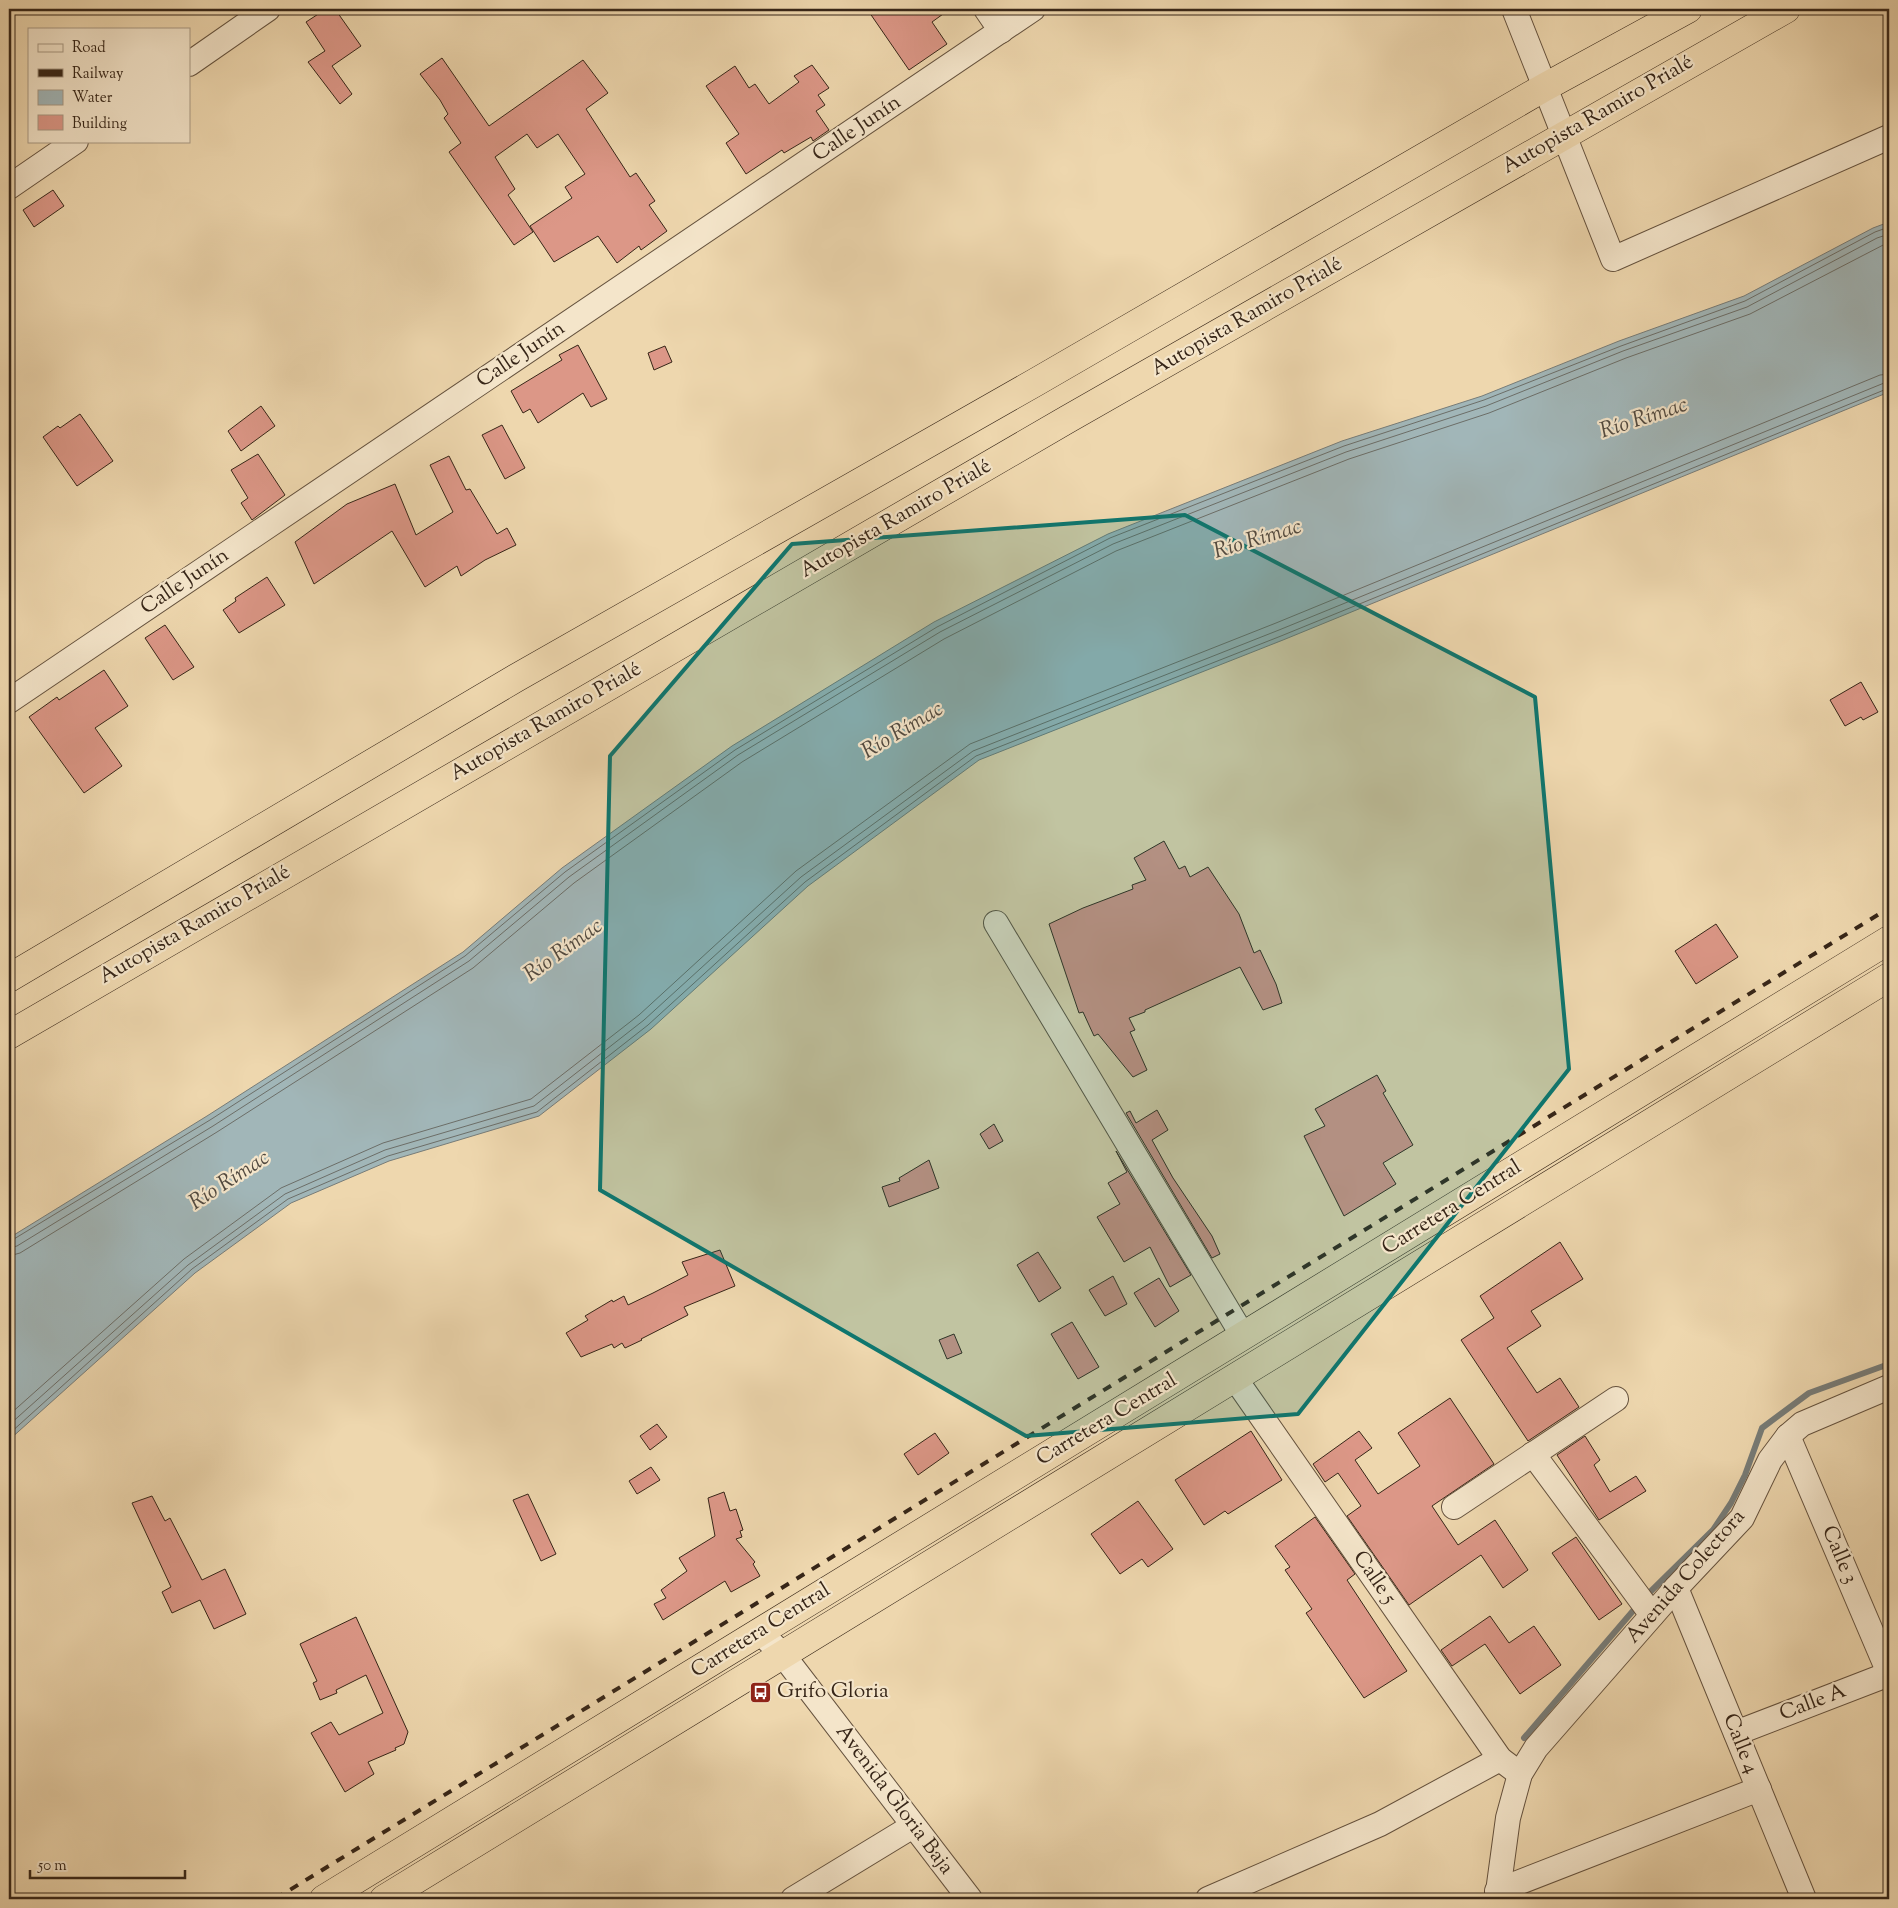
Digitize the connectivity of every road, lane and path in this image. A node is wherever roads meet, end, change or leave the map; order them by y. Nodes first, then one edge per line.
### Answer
1 (268, 9) edge
2 (986, 9) edge
3 (1033, 9) edge
4 (1514, 9) edge
5 (1688, 9) edge
6 (1786, 9) edge
7 (1001, 31) junction
8 (190, 63) edge
9 (1545, 87) junction
10 (1564, 134) junction
11 (1889, 137) edge
12 (75, 142) edge
13 (9, 187) edge
14 (9, 701) edge
15 (996, 923) dead end
16 (1889, 940) edge
17 (1889, 976) edge
18 (9, 978) edge
19 (9, 1034) edge
20 (1243, 1336) junction
21 (1234, 1377) junction
22 (1889, 1387) edge
23 (1616, 1399) dead end
24 (1788, 1436) junction
25 (1533, 1454) junction
26 (1454, 1507) dead end
27 (1676, 1588) junction
28 (1652, 1615) junction
29 (760, 1632) junction
30 (783, 1655) junction
31 (1889, 1673) edge
32 (1736, 1733) junction
33 (1500, 1759) junction
34 (1520, 1774) junction
35 (1759, 1789) junction
36 (913, 1826) junction
37 (1497, 1895) edge
38 (324, 1899) edge
39 (384, 1899) edge
40 (793, 1899) edge
41 (970, 1899) edge
42 (1208, 1899) edge
43 (1804, 1899) edge

1 - 8 street
2 - 7 street
3 - 7 street, Calle Junín
4 - 9 street
5 - 9 highway
6 - 10 highway, Autopista Ramiro Prialé
7 - 14 street, Calle Junín
9 - 10 street
9 - 18 highway
10 - 11 street
10 - 19 highway, Autopista Ramiro Prialé
12 - 13 street
15 - 20 street
16 - 20 highway, Carretera Central
17 - 21 highway, Carretera Central
20 - 29 highway, Carretera Central
21 - 30 highway, Carretera Central
21 - 33 street, Calle 5
22 - 24 street, Avenida Colectora
23 - 25 street
24 - 27 street, Avenida Colectora
24 - 31 street, Calle 3
25 - 26 street
25 - 28 street
27 - 28 street, Avenida Colectora
27 - 32 street, Calle 4
28 - 34 street, Avenida Colectora
29 - 30 street, Avenida Gloria Baja
29 - 38 highway, Carretera Central
30 - 36 street, Avenida Gloria Baja
30 - 39 highway, Carretera Central
31 - 32 street, Calle A
32 - 35 street, Calle 4
33 - 34 street, Calle 5
33 - 42 street
34 - 37 street, Avenida Colectora
35 - 37 street
35 - 43 street, Calle 4
36 - 40 street
36 - 41 street, Avenida Gloria Baja

